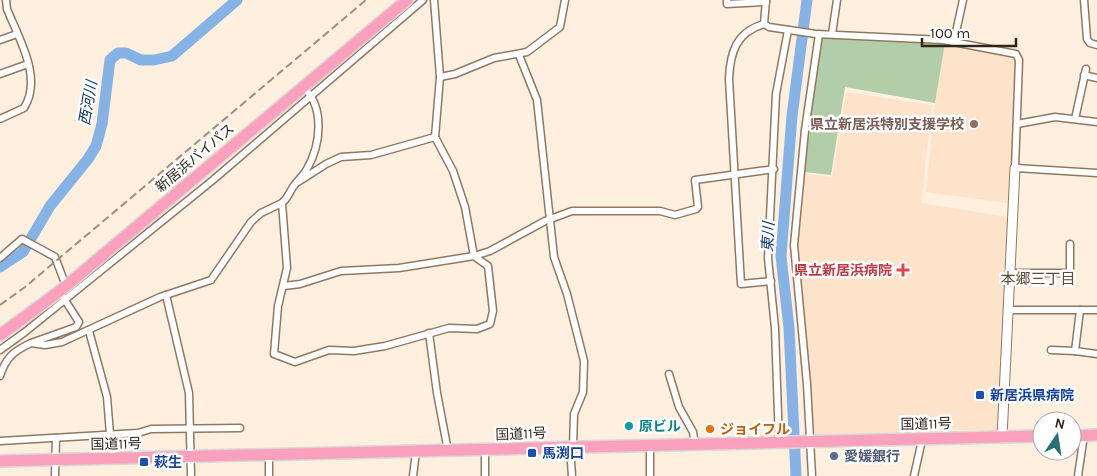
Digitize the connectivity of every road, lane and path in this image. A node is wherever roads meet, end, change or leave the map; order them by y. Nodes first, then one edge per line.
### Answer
1 (407, 0) edge
2 (423, 0) edge
3 (434, 0) edge
4 (565, 0) edge
5 (727, 0) edge
6 (837, 0) edge
7 (963, 0) edge
8 (1084, 0) edge
9 (766, 1) edge
10 (4, 3) edge
11 (764, 24) junction
12 (790, 30) junction
13 (17, 34) junction
14 (818, 34) junction
15 (832, 34) junction
16 (0, 40) edge
17 (954, 41) junction
18 (1097, 45) edge
19 (519, 55) junction
20 (28, 64) junction
21 (0, 74) edge
22 (440, 77) junction
23 (1097, 78) edge
24 (303, 87) junction
25 (312, 95) junction
26 (1075, 118) junction
27 (0, 119) edge
28 (1097, 122) edge
29 (1018, 124) junction
30 (435, 137) junction
31 (1015, 168) junction
32 (774, 169) junction
33 (1097, 173) edge
34 (734, 174) junction
35 (298, 182) junction
36 (282, 203) junction
37 (549, 219) junction
38 (1070, 244) dead end
39 (474, 256) junction
40 (0, 258) edge
41 (1010, 273) junction
42 (771, 282) junction
43 (284, 286) junction
44 (64, 292) junction
45 (166, 295) junction
46 (1009, 310) junction
47 (1080, 310) junction
48 (1097, 310) edge
49 (89, 331) junction
50 (429, 333) junction
51 (0, 335) edge
52 (32, 343) junction
53 (0, 350) edge
54 (1052, 350) dead end
55 (1075, 351) junction
56 (1097, 354) edge
57 (669, 374) dead end
58 (0, 376) edge
59 (240, 428) dead end
60 (190, 429) junction
61 (110, 435) junction
62 (1097, 435) edge
63 (1032, 436) edge
64 (1084, 436) joint
65 (1002, 437) junction
66 (56, 438) junction
67 (922, 440) junction
68 (0, 442) edge
69 (807, 442) junction
70 (782, 443) junction
71 (695, 445) junction
72 (650, 446) junction
73 (572, 447) junction
74 (485, 450) junction
75 (448, 451) junction
76 (416, 452) junction
77 (269, 455) junction
78 (191, 457) junction
79 (112, 459) junction
80 (54, 460) junction
81 (0, 461) edge
82 (55, 476) edge
83 (191, 476) edge
84 (269, 476) edge
85 (413, 476) edge
86 (485, 476) edge
87 (572, 476) edge
88 (650, 476) edge
89 (812, 476) edge
90 (914, 476) edge
91 (1078, 476) edge

1 - 24 highway, 新居浜バイパス
2 - 25 street
3 - 22 street
4 - 19 street
5 - 9 street
6 - 15 street
7 - 17 street
8 - 18 street
9 - 11 street
10 - 13 street
11 - 12 street
11 - 34 street
12 - 14 street
12 - 32 street
13 - 16 street
13 - 20 street
14 - 15 street
14 - 69 street
15 - 17 street
17 - 29 street
19 - 22 street
19 - 37 street
20 - 21 street
20 - 27 street
22 - 30 street
23 - 26 street
24 - 25 street
24 - 44 highway, 新居浜バイパス
25 - 35 street
25 - 44 street
26 - 28 street
26 - 29 street
29 - 31 street
30 - 35 street
30 - 39 street
31 - 33 street
31 - 41 street
32 - 34 street
32 - 42 street
34 - 37 street
34 - 42 street
35 - 36 street
36 - 43 street
36 - 45 street
37 - 39 street
37 - 73 street
38 - 41 street
39 - 43 street
39 - 50 street
40 - 44 street
41 - 46 street
42 - 70 street
43 - 50 street
44 - 51 highway, 新居浜バイパス
44 - 52 street
44 - 53 street
45 - 49 street
45 - 60 street
46 - 47 street
46 - 65 street
47 - 48 street
47 - 55 street
49 - 52 street
49 - 61 street
50 - 75 street
52 - 58 street
54 - 55 street
55 - 56 street
57 - 71 street
59 - 60 street
60 - 61 street
60 - 78 street
61 - 66 street
61 - 79 street
62 - 64 highway
63 - 65 highway, 国道11号
64 - 91 street
65 - 67 highway, 国道11号
66 - 68 street
66 - 80 street
67 - 69 highway, 国道11号
67 - 90 street
69 - 70 highway, 国道11号
69 - 89 street
70 - 71 highway, 国道11号
71 - 72 highway, 国道11号
72 - 73 highway, 国道11号
72 - 88 street
73 - 74 highway, 国道11号
73 - 87 street
74 - 75 highway, 国道11号
74 - 86 street
75 - 76 highway, 国道11号
76 - 77 highway, 国道11号
76 - 85 street
77 - 78 highway, 国道11号
77 - 84 street
78 - 79 highway, 国道11号
78 - 83 street
79 - 80 highway, 国道11号
80 - 81 highway, 国道11号
80 - 82 street

